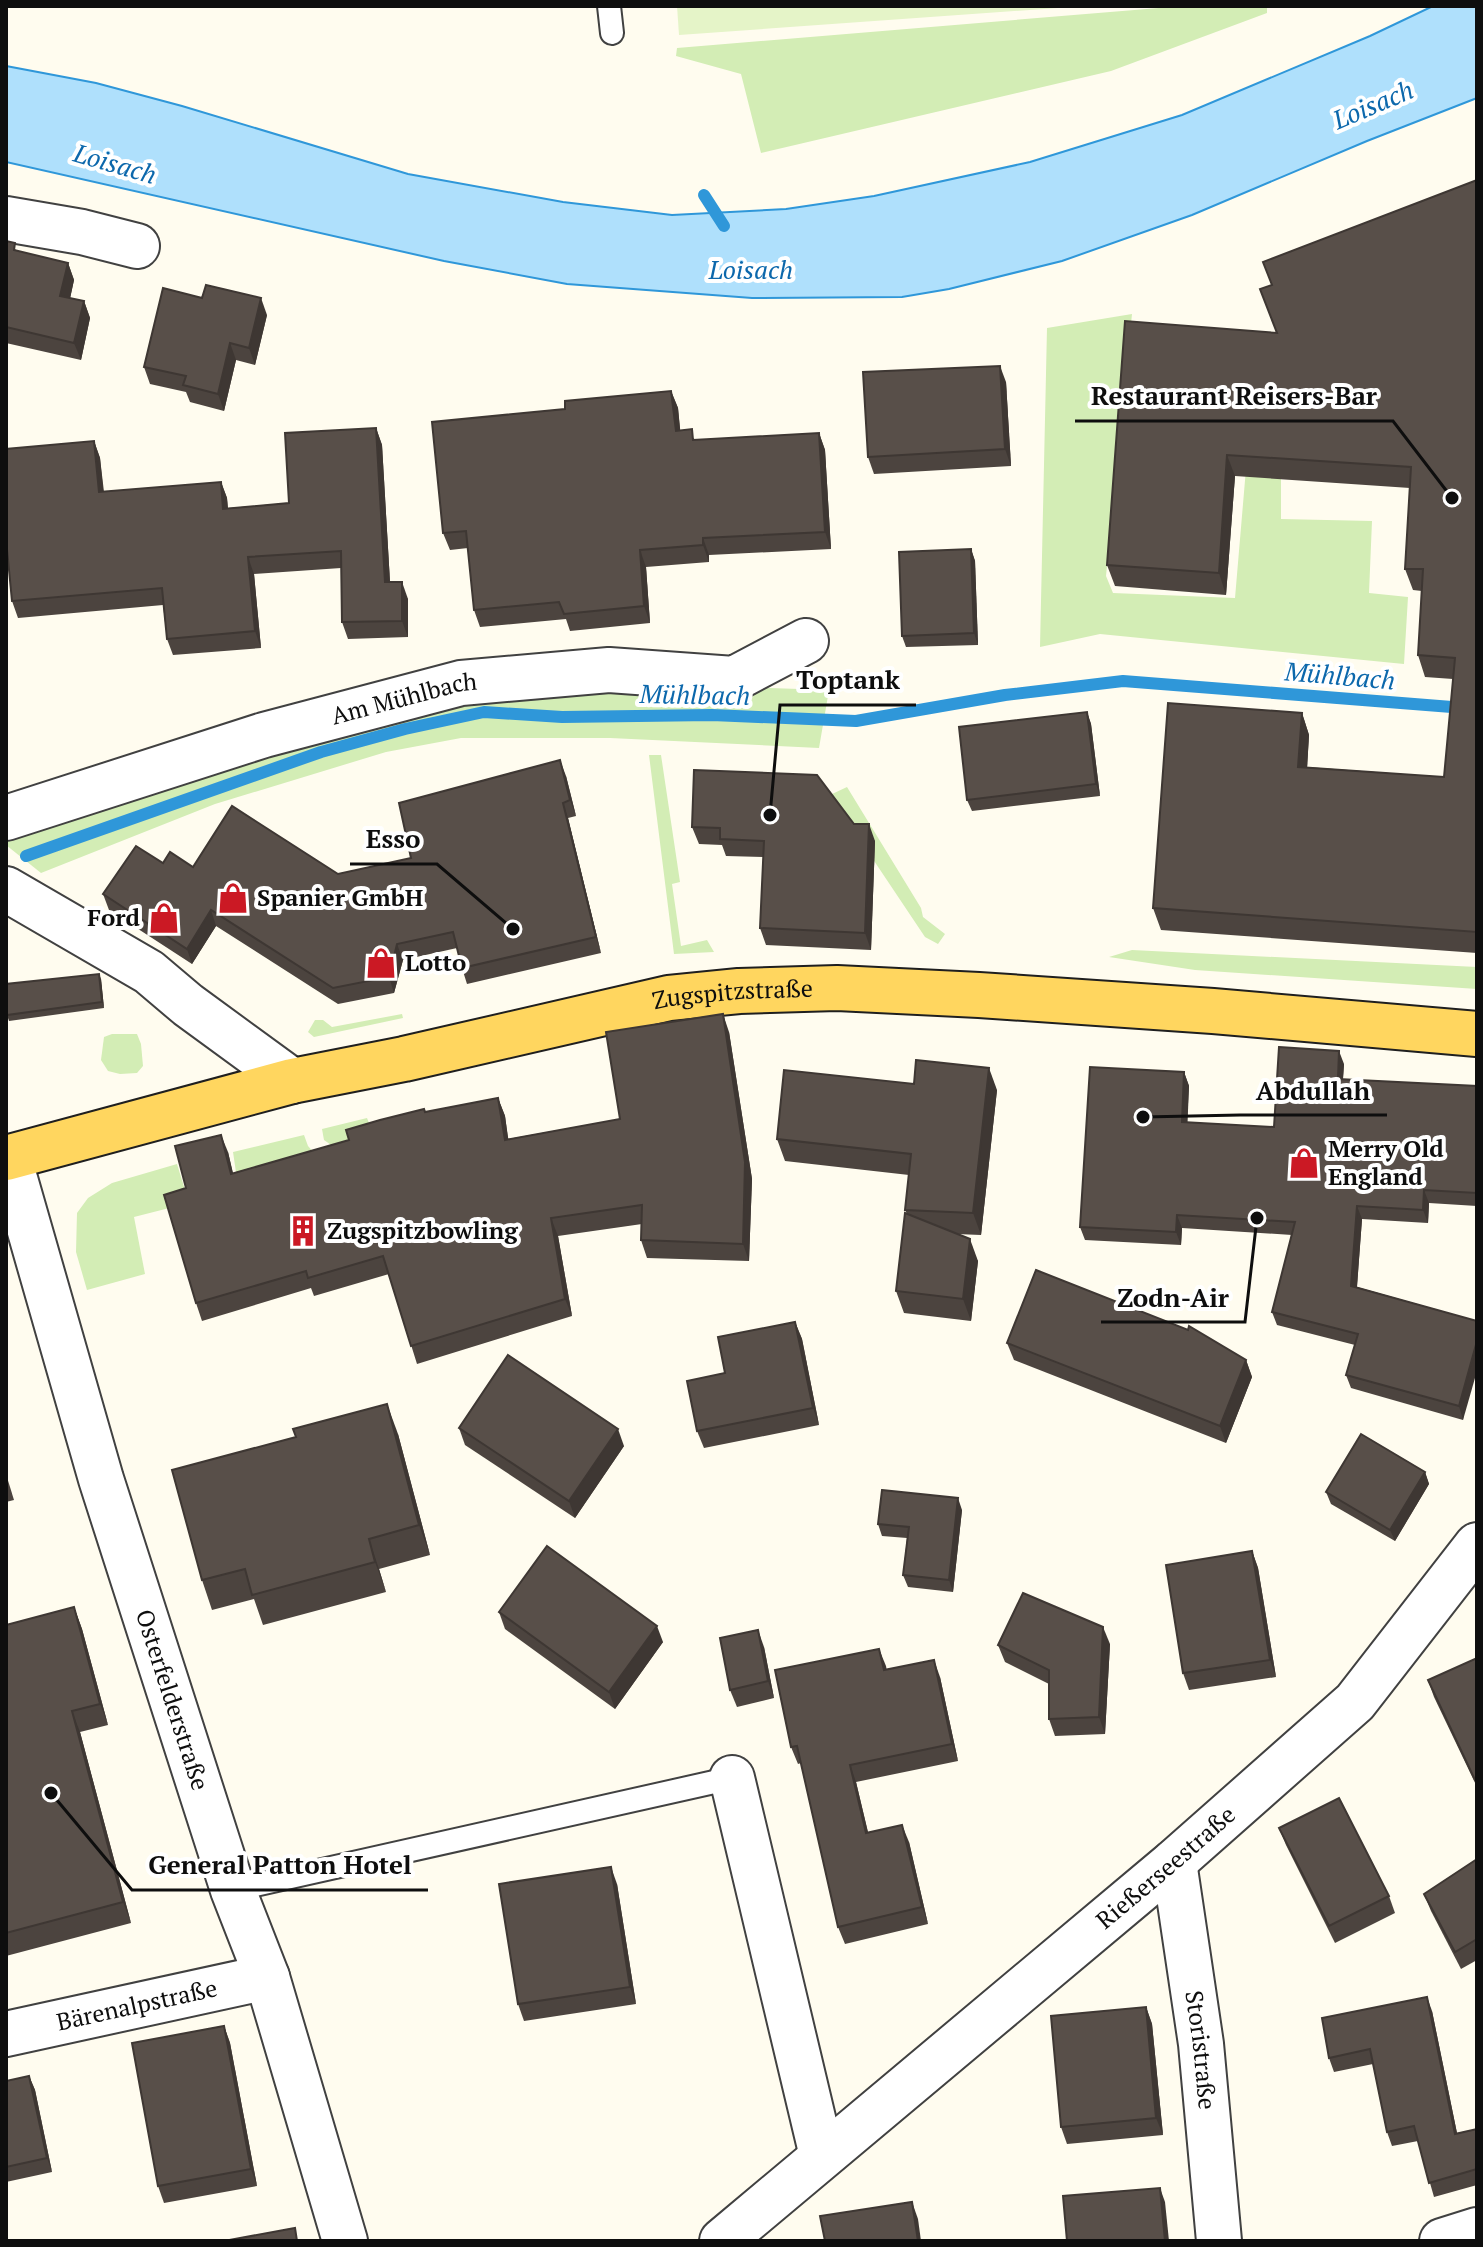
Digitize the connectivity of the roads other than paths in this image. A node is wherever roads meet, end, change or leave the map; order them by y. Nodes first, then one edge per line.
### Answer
1 (609, 6) edge
2 (612, 33) dead end
3 (6, 219) edge
4 (137, 246) dead end
5 (806, 641) dead end
6 (6, 818) edge
7 (13, 896) edge
8 (1477, 1034) edge
9 (292, 1081) junction
10 (7, 1158) edge
11 (1477, 1545) edge
12 (732, 1778) joint
13 (1174, 1862) junction
14 (233, 1890) junction
15 (267, 1977) junction
16 (6, 2034) edge
17 (822, 2156) junction
18 (1477, 2230) edge
19 (345, 2241) edge
20 (722, 2241) edge
21 (1219, 2241) edge
22 (1442, 2241) edge

1 - 2 lane
3 - 4 street
5 - 6 street, Am Mühlbach
7 - 9 street
8 - 9 main road, Zugspitzstraße
9 - 10 main road, Zugspitzstraße
10 - 14 street, Osterfelderstraße
11 - 13 street, Rießerseestraße
12 - 14 lane
12 - 17 street
13 - 17 street, Rießerseestraße
13 - 21 street, Storistraße
14 - 15 street, Osterfelderstraße
15 - 16 street, Bärenalpstraße
15 - 19 street, Osterfelderstraße
17 - 20 street, Rießerseestraße
18 - 22 street

